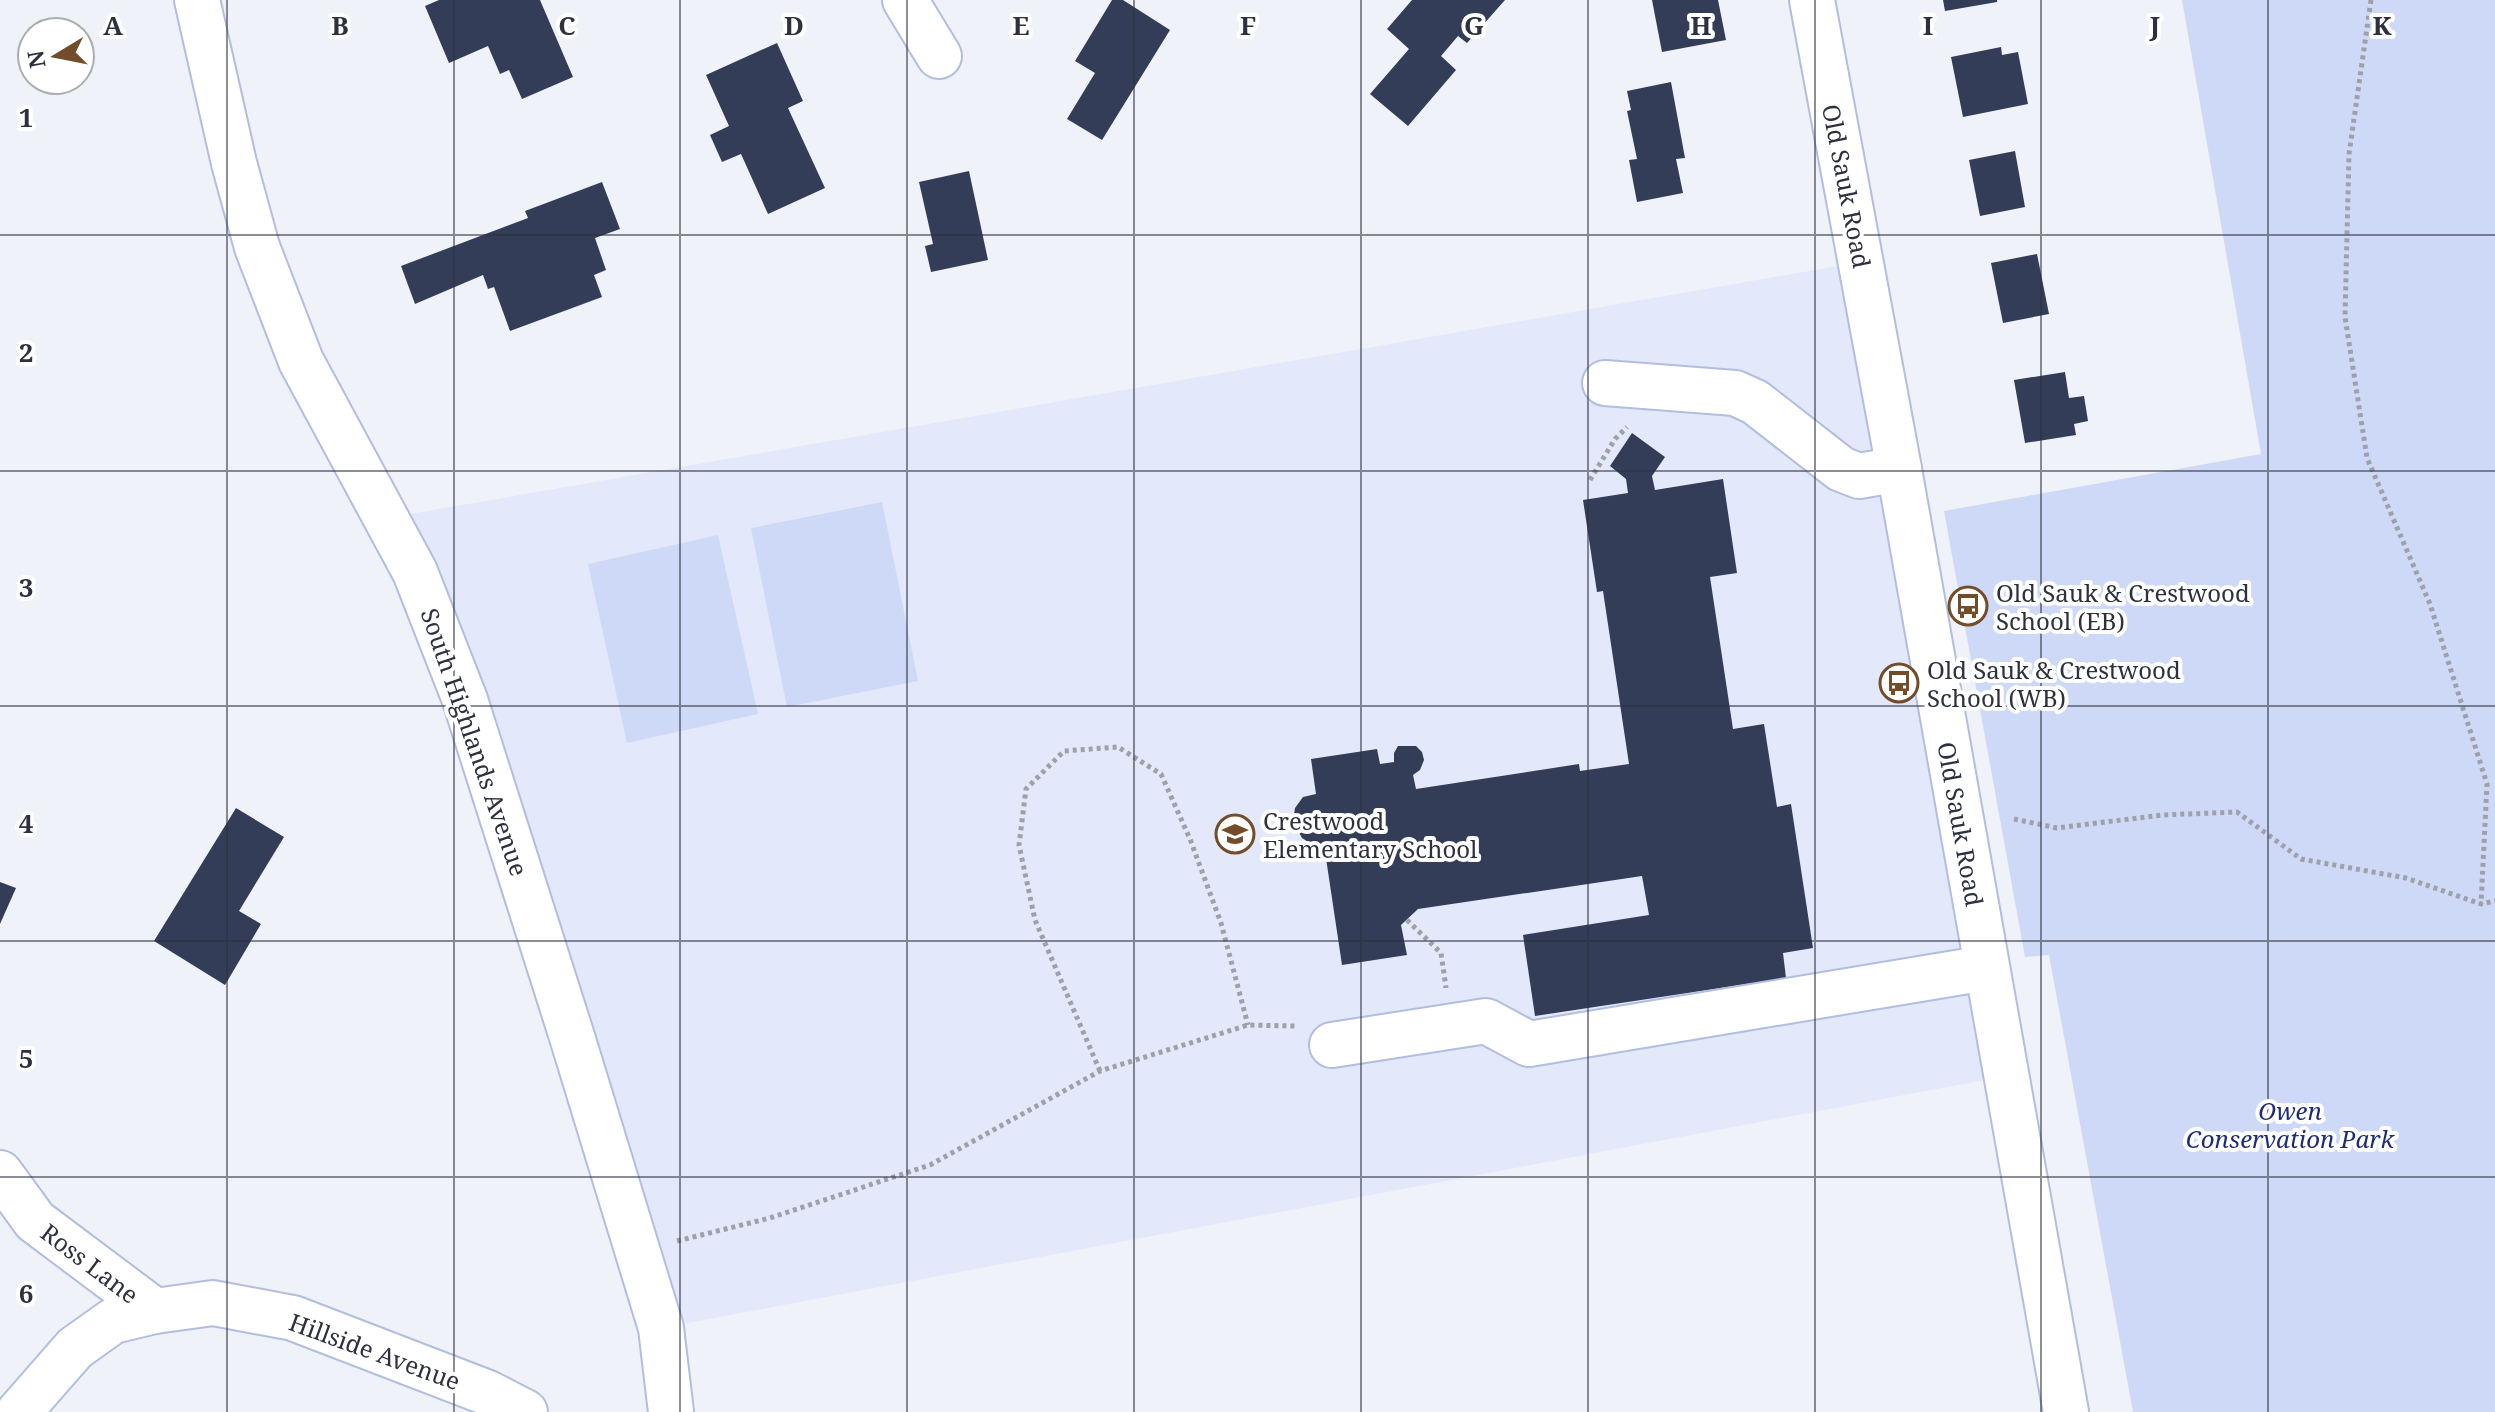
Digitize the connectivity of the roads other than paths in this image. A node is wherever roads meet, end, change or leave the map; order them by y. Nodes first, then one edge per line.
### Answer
1 (197, 0) edge
2 (905, 0) edge
3 (1812, 0) edge
4 (939, 56) dead end
5 (1605, 383) dead end
6 (1899, 469) junction
7 (1986, 968) junction
8 (1315, 1036) road end
9 (0, 1173) edge
10 (155, 1311) junction
11 (19, 1412) edge
12 (525, 1412) edge
13 (671, 1412) edge
14 (2066, 1412) edge

1 - 13 street, South Highlands Avenue
2 - 4 street
3 - 6 street, Old Sauk Road
5 - 6 street
6 - 7 street, Old Sauk Road
7 - 8 street
7 - 14 street, Old Sauk Road
9 - 10 street, Ross Lane
10 - 11 street, Hillside Avenue
10 - 12 street, Hillside Avenue

